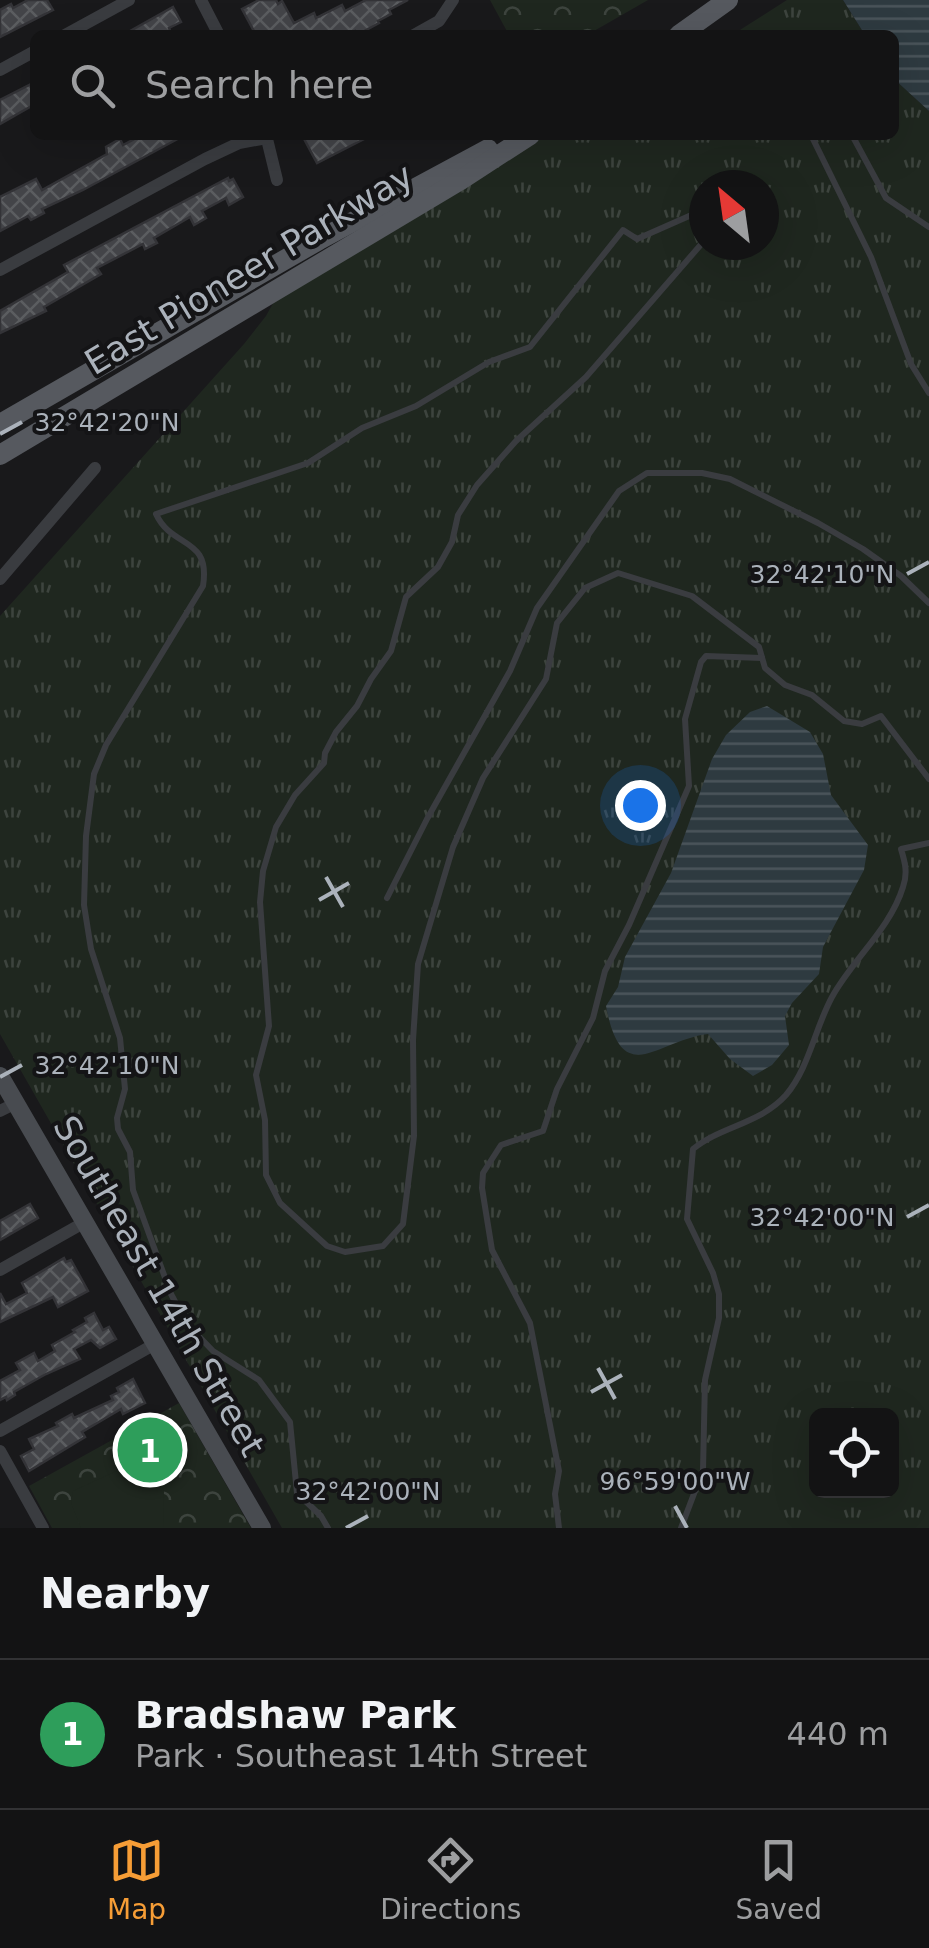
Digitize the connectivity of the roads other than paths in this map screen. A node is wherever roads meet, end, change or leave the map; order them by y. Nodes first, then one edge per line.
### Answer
1 (129, 0) edge
2 (201, 0) edge
3 (452, 0) edge
4 (728, 0) edge
5 (74, 30) edge
6 (217, 30) edge
7 (423, 30) edge
8 (686, 30) edge
9 (30, 54) edge
10 (0, 70) edge
11 (254, 140) edge
12 (268, 140) edge
13 (507, 140) edge
14 (522, 140) edge
15 (814, 140) edge
16 (855, 140) edge
17 (276, 180) dead end
18 (689, 215) edge
19 (929, 227) edge
20 (689, 258) edge
21 (0, 270) edge
22 (929, 392) edge
23 (0, 424) edge
24 (0, 455) edge
25 (95, 468) dead end
26 (0, 579) edge
27 (929, 603) edge
28 (762, 658) junction
29 (929, 778) edge
30 (929, 844) edge
31 (387, 898) dead end
32 (0, 1076) edge
33 (8, 1107) edge
34 (85, 1222) junction
35 (0, 1270) edge
36 (154, 1344) junction
37 (0, 1431) edge
38 (0, 1451) edge
39 (43, 1528) edge
40 (262, 1528) edge
41 (328, 1528) edge
42 (559, 1528) edge
43 (681, 1528) edge

1 - 5 street
2 - 6 street
3 - 7 street
4 - 8 main road
9 - 10 street
11 - 21 street
12 - 17 street
13 - 23 main road, East Pioneer Parkway
14 - 24 main road, East Pioneer Parkway
15 - 22 lane
16 - 19 lane
18 - 41 lane
20 - 28 lane
25 - 26 street
27 - 31 lane
28 - 29 lane
28 - 42 lane
30 - 43 lane
32 - 33 street, Southeast 14th Street
33 - 34 street, Southeast 14th Street
34 - 35 street
34 - 36 street, Southeast 14th Street
36 - 37 street
36 - 40 street, Southeast 14th Street
38 - 39 street

